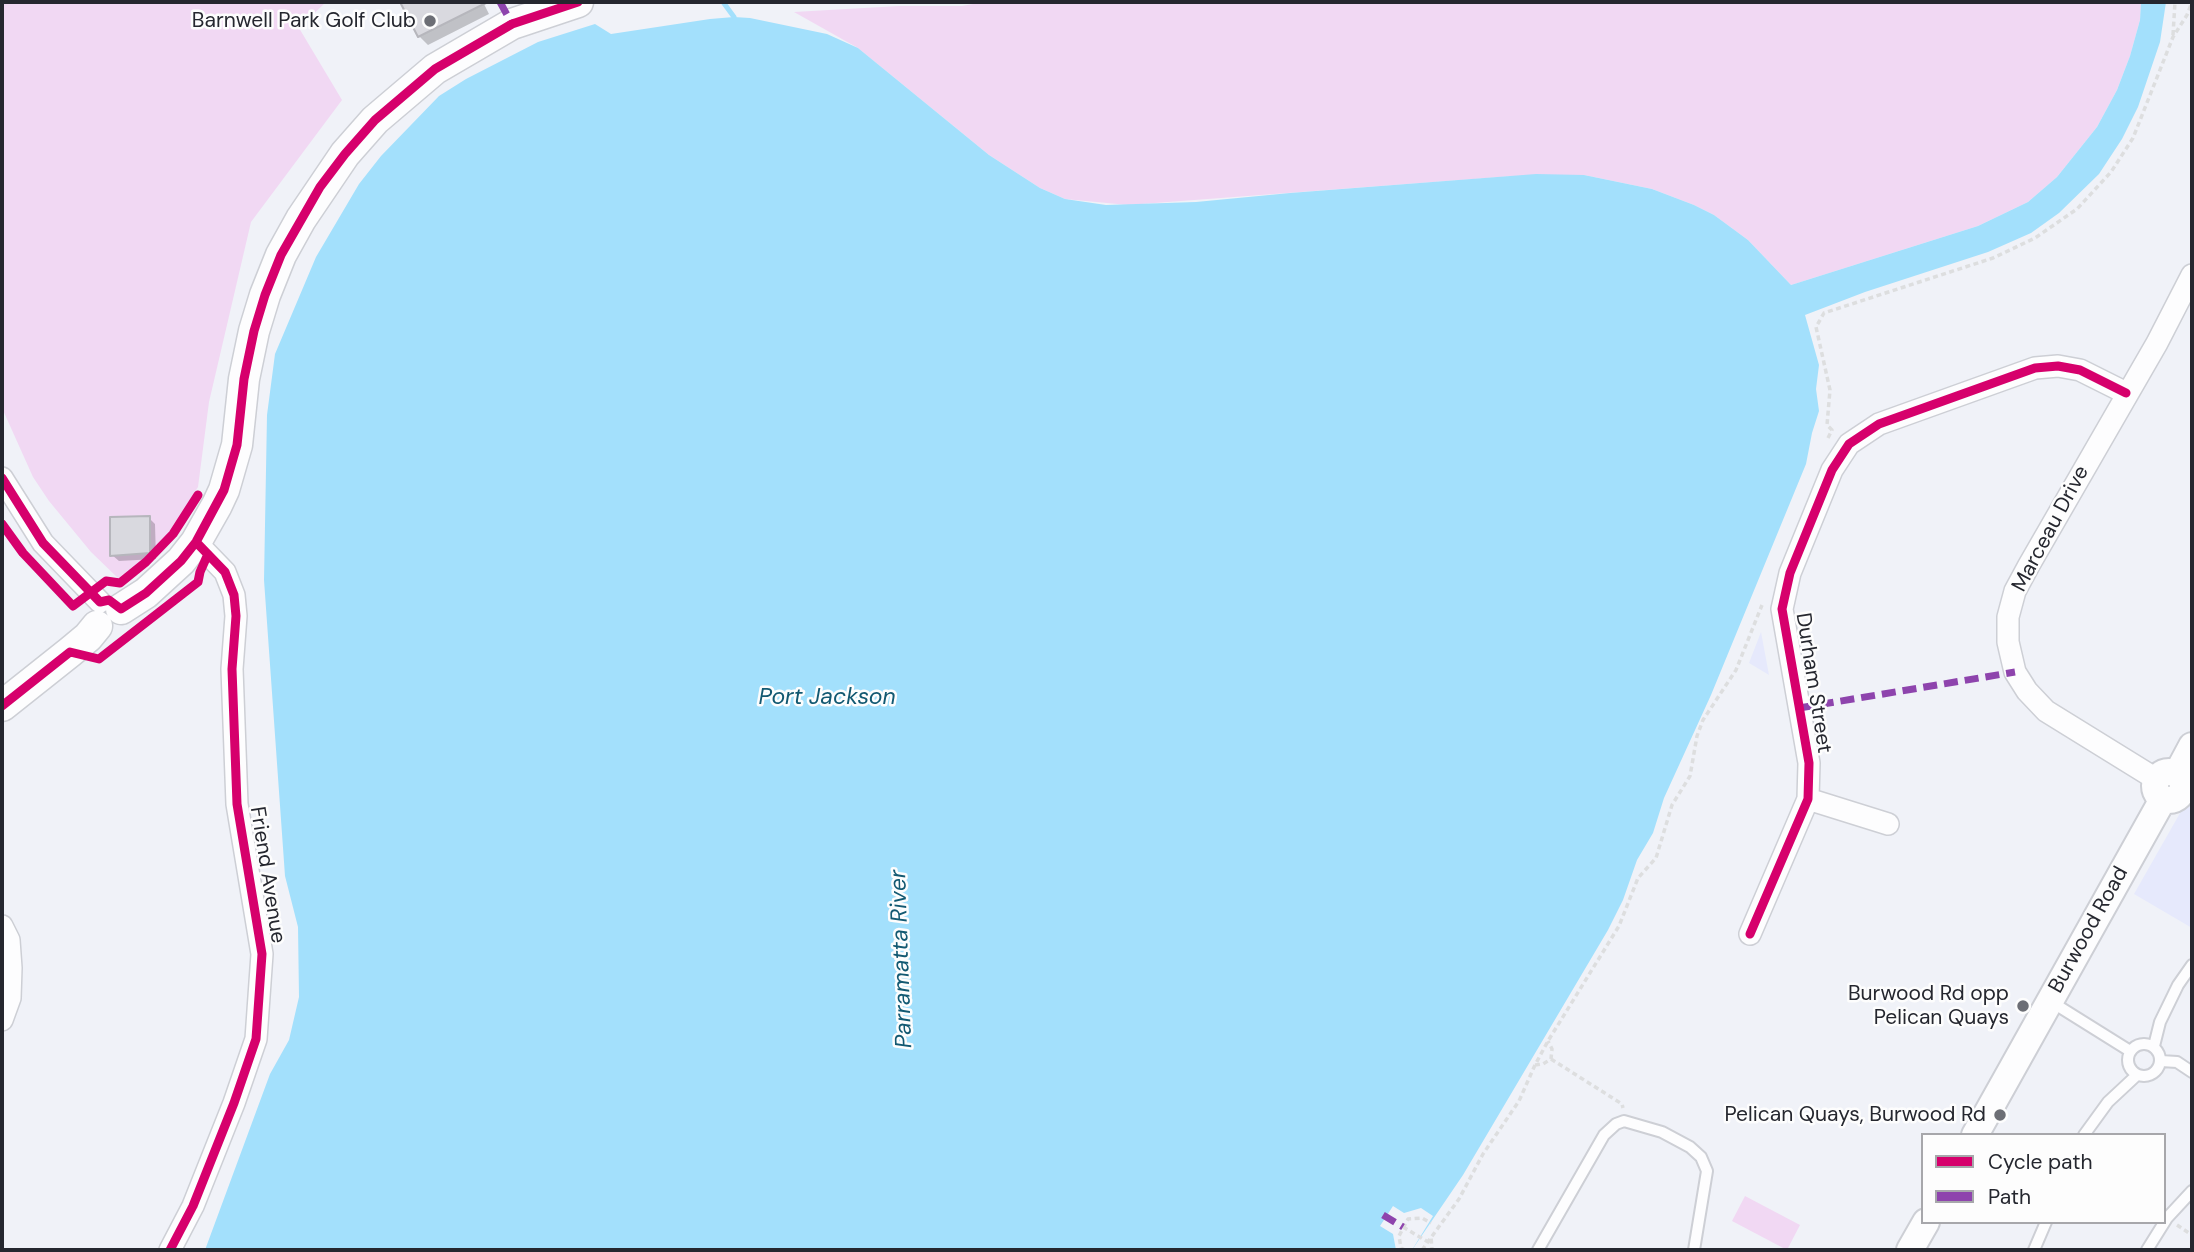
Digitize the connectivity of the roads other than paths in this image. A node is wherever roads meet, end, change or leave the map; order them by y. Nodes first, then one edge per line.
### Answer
1 (578, 2) edge
2 (2192, 275) edge
3 (2126, 393) junction
4 (2, 478) edge
5 (197, 542) junction
6 (106, 612) junction
7 (2, 706) edge
8 (2192, 746) edge
9 (2166, 784) junction
10 (1808, 799) junction
11 (1888, 824) dead end
12 (2, 926) edge
13 (1750, 934) dead end
14 (2192, 965) edge
15 (2050, 1001) junction
16 (2, 1020) edge
17 (2154, 1046) junction
18 (2130, 1051) junction
19 (2161, 1061) junction
20 (2192, 1072) edge
21 (2137, 1074) junction
22 (1976, 1133) edge
23 (2085, 1133) edge
24 (2192, 1191) edge
25 (2166, 1220) edge
26 (1925, 1224) edge
27 (2045, 1224) edge
28 (2163, 1224) edge
29 (170, 1250) edge
30 (1538, 1250) edge
31 (1694, 1250) edge
32 (1910, 1250) edge
33 (2034, 1250) edge
34 (2147, 1250) edge

1 - 5 main road
2 - 3 street, Marceau Drive
3 - 9 street, Marceau Drive
3 - 10 street, Durham Street
4 - 6 street
5 - 6 main road
5 - 29 street, Friend Avenue
6 - 7 main road
8 - 9 street, Burwood Road
9 - 15 street, Burwood Road
10 - 11 street
10 - 13 street, Durham Street
12 - 16 street
14 - 17 lane
15 - 18 lane
15 - 22 street, Burwood Road
17 - 18 lane
17 - 19 lane
18 - 21 lane
19 - 20 lane
19 - 21 lane
21 - 23 lane
24 - 25 lane
26 - 32 street
27 - 33 lane
28 - 34 lane
30 - 31 lane

